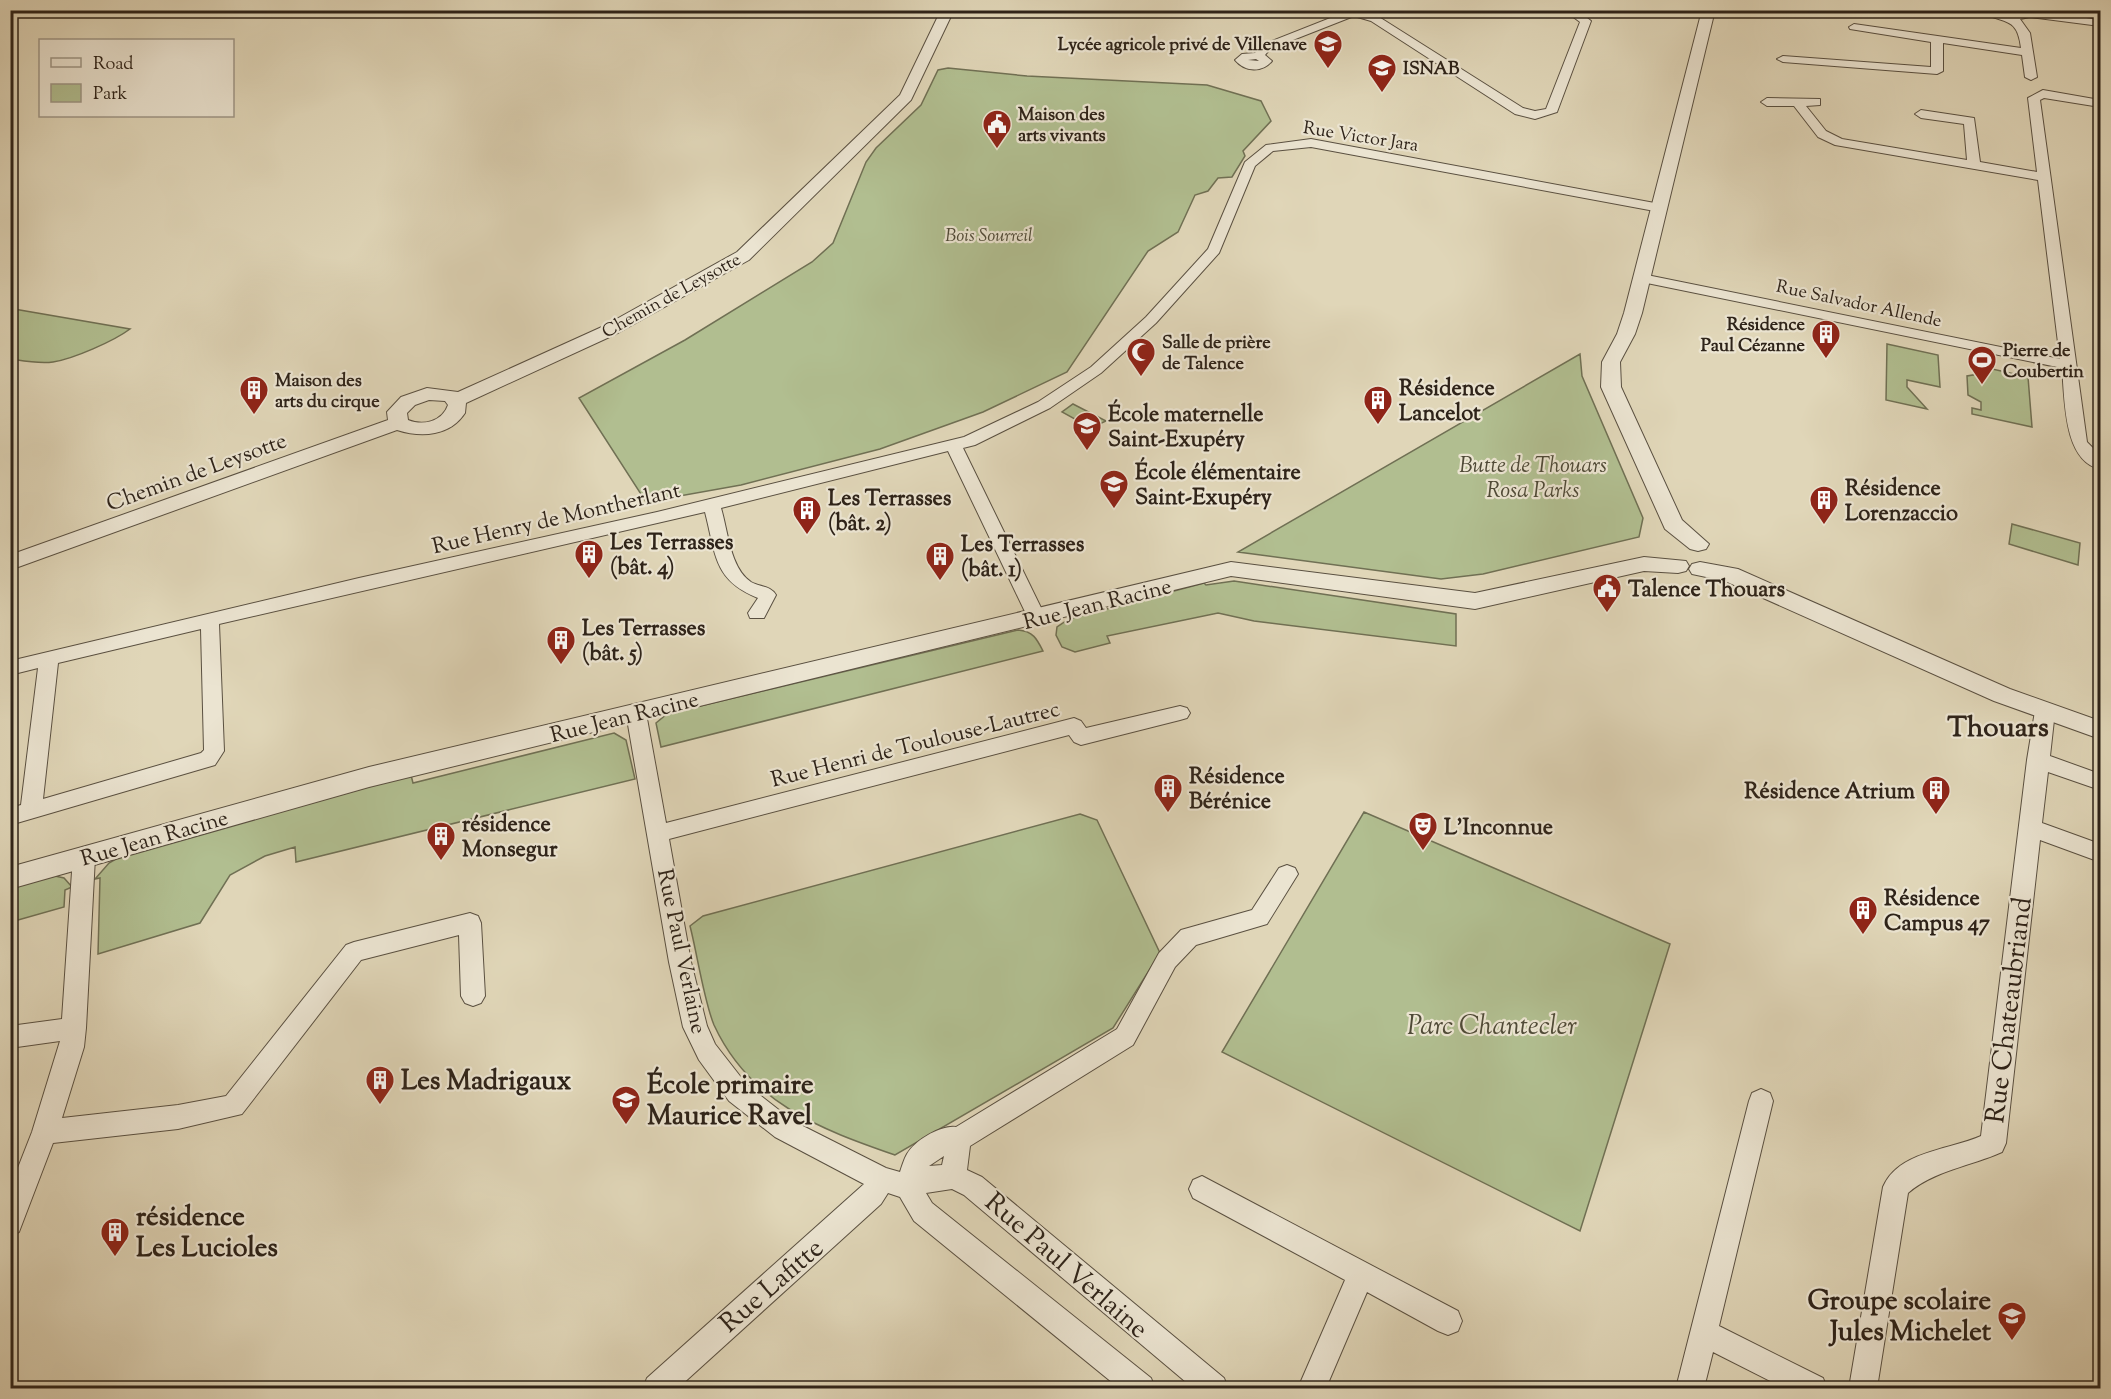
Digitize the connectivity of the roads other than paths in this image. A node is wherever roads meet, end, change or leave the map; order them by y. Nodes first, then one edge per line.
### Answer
1 (948, 10) edge
2 (955, 10) edge
3 (1569, 10) edge
4 (1709, 10) edge
5 (1984, 10) edge
6 (1353, 11) edge
7 (2026, 12) edge
8 (2013, 18) junction
9 (2100, 23) edge
10 (1854, 27) dead end
11 (1937, 39) junction
12 (2027, 52) junction
13 (1258, 56) dead end
14 (1783, 59) dead end
15 (923, 64) junction
16 (2031, 77) dead end
17 (1767, 102) dead end
18 (1797, 102) junction
19 (1816, 102) dead end
20 (2100, 103) edge
21 (1921, 114) dead end
22 (1974, 165) junction
23 (2045, 177) junction
24 (1660, 208) junction
25 (1642, 278) junction
26 (2069, 365) junction
27 (1096, 370) joint
28 (456, 400) junction
29 (398, 423) junction
30 (954, 446) junction
31 (2100, 464) edge
32 (712, 504) junction
33 (1685, 551) junction
34 (10, 563) edge
35 (757, 613) dead end
36 (1037, 618) junction
37 (210, 620) junction
38 (50, 658) junction
39 (10, 668) edge
40 (2044, 711) junction
41 (636, 713) junction
42 (1180, 713) dead end
43 (2100, 730) edge
44 (2037, 760) junction
45 (2100, 782) edge
46 (31, 811) junction
47 (10, 817) edge
48 (2030, 827) junction
49 (657, 834) junction
50 (2100, 853) edge
51 (84, 857) junction
52 (1287, 874) dead end
53 (10, 878) edge
54 (473, 996) dead end
55 (74, 1028) junction
56 (10, 1037) edge
57 (1761, 1101) dead end
58 (45, 1132) junction
59 (959, 1139) junction
60 (953, 1176) junction
61 (895, 1183) junction
62 (1202, 1189) dead end
63 (12, 1218) edge
64 (1361, 1274) junction
65 (1448, 1321) dead end
66 (1703, 1332) junction
67 (657, 1389) edge
68 (1141, 1389) edge
69 (1214, 1389) edge
70 (1312, 1389) edge
71 (1690, 1389) edge
72 (1813, 1389) edge
73 (1863, 1389) edge

1 - 15 street, Chemin de Leysotte
2 - 15 street, Chemin de Leysotte
3 - 6 street
4 - 24 street
5 - 8 street
6 - 13 street
7 - 8 street
7 - 9 street
8 - 12 street
10 - 11 street
11 - 12 street
11 - 14 street
12 - 16 street
15 - 28 street, Chemin de Leysotte
17 - 18 street
18 - 19 street
18 - 22 street
20 - 23 street
21 - 22 street
22 - 23 street
23 - 26 street
24 - 25 street
24 - 27 street, Rue Victor Jara
25 - 26 street, Rue Salvador Allende
25 - 33 street
26 - 31 street
27 - 30 street, Rue Henry de Montherlant
28 - 29 street
28 - 29 street
29 - 34 street, Chemin de Leysotte
30 - 32 street, Rue Henry de Montherlant
30 - 36 street
32 - 35 street
32 - 37 street, Rue Henry de Montherlant
33 - 36 street, Rue Jean Racine
33 - 40 street, Rue Jean Racine
36 - 41 street, Rue Jean Racine
37 - 38 street, Rue Henry de Montherlant
37 - 46 street
38 - 39 street, Rue Henry de Montherlant
38 - 46 street
40 - 43 street, Rue Jean Racine
40 - 44 street, Rue Chateaubriand
41 - 49 street, Rue Paul Verlaine
41 - 51 street, Rue Jean Racine
42 - 49 street, Rue Henri de Toulouse-Lautrec
44 - 45 street
44 - 48 street, Rue Chateaubriand
46 - 47 street
48 - 50 street
48 - 73 street, Rue Chateaubriand
49 - 61 street, Rue Paul Verlaine
51 - 53 street, Rue Jean Racine
51 - 55 street
52 - 59 street, Rue Lafitte
54 - 58 street
55 - 56 street
55 - 58 street
57 - 66 street
58 - 63 street
59 - 60 street
59 - 61 street, Rue Lafitte
60 - 61 street
60 - 69 street, Rue Paul Verlaine
61 - 67 street, Rue Lafitte
61 - 68 street, Rue Paul Verlaine
62 - 64 street
64 - 65 street
64 - 70 street
66 - 71 street
66 - 72 street

